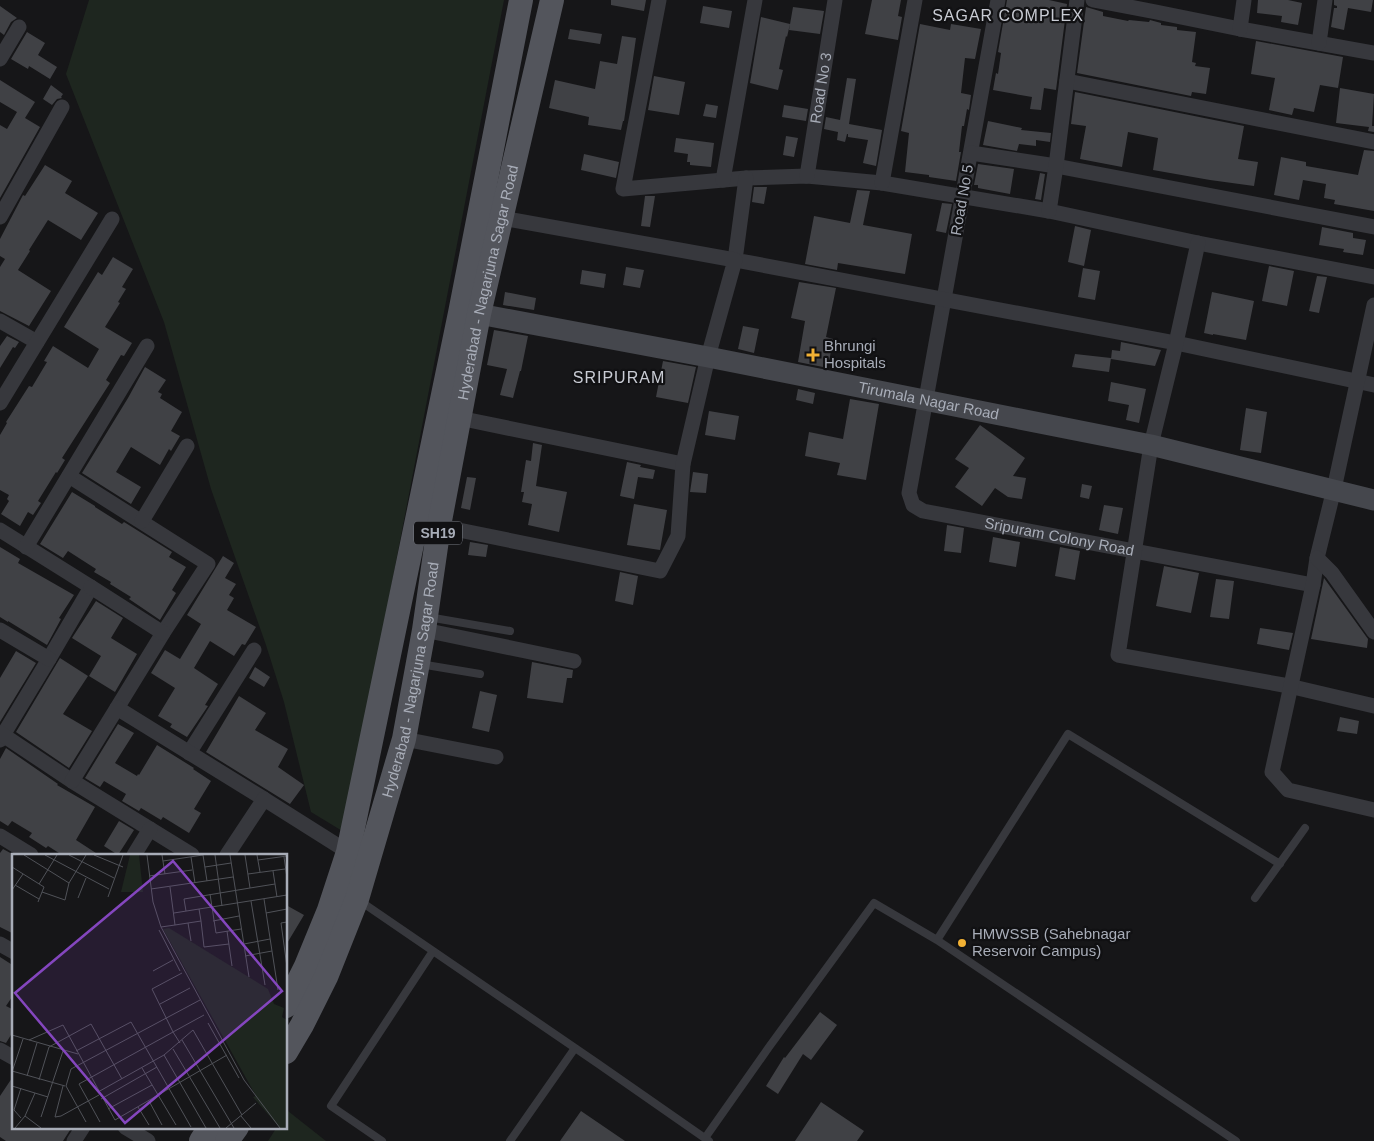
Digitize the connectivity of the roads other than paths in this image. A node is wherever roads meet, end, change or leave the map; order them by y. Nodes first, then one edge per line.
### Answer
1 (521, 0) edge
2 (552, 0) edge
3 (659, 0) edge
4 (754, 0) edge
5 (835, 0) edge
6 (915, 0) edge
7 (998, 0) edge
8 (1077, 0) edge
9 (1093, 0) edge
10 (1244, 0) edge
11 (1325, 0) edge
12 (1157, 6) edge
13 (19, 27) dead end
14 (1240, 29) junction
15 (1319, 44) junction
16 (1374, 53) edge
17 (0, 59) edge
18 (1067, 81) junction
19 (62, 108) dead end
20 (1374, 142) edge
21 (971, 153) junction
22 (1056, 166) junction
23 (807, 176) junction
24 (746, 178) junction
25 (723, 180) junction
26 (882, 183) junction
27 (963, 196) junction
28 (1049, 211) junction
29 (0, 217) edge
30 (502, 218) junction
31 (112, 219) dead end
32 (1374, 227) edge
33 (1198, 243) junction
34 (735, 260) junction
35 (1374, 277) edge
36 (944, 299) junction
37 (1374, 305) edge
38 (470, 313) junction
39 (0, 321) edge
40 (37, 342) junction
41 (1176, 343) junction
42 (147, 346) dead end
43 (708, 357) junction
44 (1357, 381) junction
45 (1374, 385) edge
46 (926, 400) junction
47 (0, 402) edge
48 (459, 418) junction
49 (1151, 445) junction
50 (187, 446) dead end
51 (683, 464) junction
52 (69, 476) junction
53 (1334, 489) junction
54 (1374, 500) edge
55 (142, 521) junction
56 (439, 526) junction
57 (0, 530) edge
58 (26, 547) junction
59 (1134, 550) junction
60 (1317, 558) junction
61 (1313, 585) junction
62 (90, 587) junction
63 (425, 623) junction
64 (0, 630) edge
65 (510, 632) dead end
66 (1374, 632) edge
67 (163, 633) junction
68 (254, 650) dead end
69 (49, 659) junction
70 (574, 661) dead end
71 (418, 663) junction
72 (480, 674) dead end
73 (1290, 686) junction
74 (1374, 706) edge
75 (117, 708) junction
76 (1, 736) edge
77 (404, 738) junction
78 (189, 753) junction
79 (496, 757) dead end
80 (72, 781) junction
81 (264, 799) junction
82 (1374, 810) edge
83 (1306, 828) dead end
84 (150, 830) junction
85 (0, 836) edge
86 (348, 852) junction
87 (29, 854) edge
88 (135, 854) edge
89 (190, 854) edge
90 (228, 854) edge
91 (1280, 864) junction
92 (1256, 898) dead end
93 (357, 899) junction
94 (937, 940) junction
95 (0, 944) edge
96 (12, 951) edge
97 (433, 951) junction
98 (288, 1002) edge
99 (575, 1048) junction
100 (288, 1049) edge
101 (0, 1050) edge
102 (12, 1057) edge
103 (82, 1128) edge
104 (128, 1128) edge
105 (209, 1128) edge
106 (236, 1128) edge
107 (707, 1140) edge
108 (74, 1141) edge
109 (148, 1141) edge
110 (201, 1141) edge
111 (227, 1141) edge
112 (382, 1141) edge
113 (510, 1141) edge
114 (1236, 1141) edge

1 - 38 main road, Hyderabad - Nagarjuna Sagar Road / SH19
2 - 30 main road, Hyderabad - Nagarjuna Sagar Road / SH19
3 - 25 street
4 - 25 street
5 - 23 street, Road No 3
6 - 26 street
7 - 21 street, Road No 5
8 - 18 street
9 - 12 street
10 - 14 street
11 - 15 street
12 - 14 street
13 - 17 street
14 - 15 street
15 - 16 street
18 - 20 street
18 - 22 street
19 - 29 street
21 - 22 street
21 - 27 street, Road No 5
22 - 28 street
22 - 32 street
23 - 24 street
23 - 26 street
24 - 25 street
24 - 34 street
26 - 27 street
27 - 28 street
27 - 36 street, Road No 5
28 - 33 street
30 - 34 street
30 - 38 main road, Hyderabad - Nagarjuna Sagar Road / SH19
31 - 40 street
33 - 35 street
33 - 41 street
34 - 36 street
34 - 43 street
36 - 41 street
36 - 46 street, Road No 5
37 - 44 street
38 - 43 street, Tirumala Nagar Road
38 - 48 main road, Hyderabad - Nagarjuna Sagar Road / SH19
38 - 86 main road, Hyderabad - Nagarjuna Sagar Road / SH19
39 - 40 street
40 - 47 street
41 - 44 street
41 - 49 street
42 - 52 street
43 - 46 street, Tirumala Nagar Road
43 - 51 street
44 - 45 street
44 - 53 street
46 - 49 street, Tirumala Nagar Road
46 - 59 street, Sripuram Colony Road
48 - 51 street
48 - 56 main road, Hyderabad - Nagarjuna Sagar Road / SH19
49 - 53 street, Tirumala Nagar Road
49 - 59 street
50 - 55 street
51 - 56 street
52 - 55 street
52 - 58 street
53 - 54 street, Tirumala Nagar Road
53 - 60 street
55 - 67 street
56 - 63 main road, Hyderabad - Nagarjuna Sagar Road / SH19
57 - 58 street
58 - 62 street
59 - 61 street, Sripuram Colony Road
59 - 73 street
60 - 61 street
60 - 66 street
61 - 73 street
62 - 67 street
62 - 69 street
63 - 65 lane
63 - 70 street
63 - 71 main road, Hyderabad - Nagarjuna Sagar Road / SH19
64 - 69 street
67 - 75 street
68 - 78 street
69 - 76 street
71 - 72 lane
71 - 77 main road, Hyderabad - Nagarjuna Sagar Road / SH19
73 - 74 street
73 - 82 street
75 - 78 street
75 - 80 street
76 - 80 street
77 - 79 street
77 - 93 main road, Hyderabad - Nagarjuna Sagar Road / SH19
78 - 81 street
80 - 84 street
81 - 86 street
81 - 90 street
83 - 91 lane
84 - 88 street
84 - 89 street
85 - 87 street
86 - 98 main road, Hyderabad - Nagarjuna Sagar Road / SH19
91 - 92 lane
91 - 94 lane
93 - 97 lane
93 - 100 main road, Hyderabad - Nagarjuna Sagar Road / SH19
94 - 107 lane
94 - 114 lane
95 - 96 street
97 - 99 lane
97 - 112 lane
99 - 107 lane
99 - 113 lane
101 - 102 street
103 - 108 street
104 - 109 street
105 - 110 main road
106 - 111 main road

